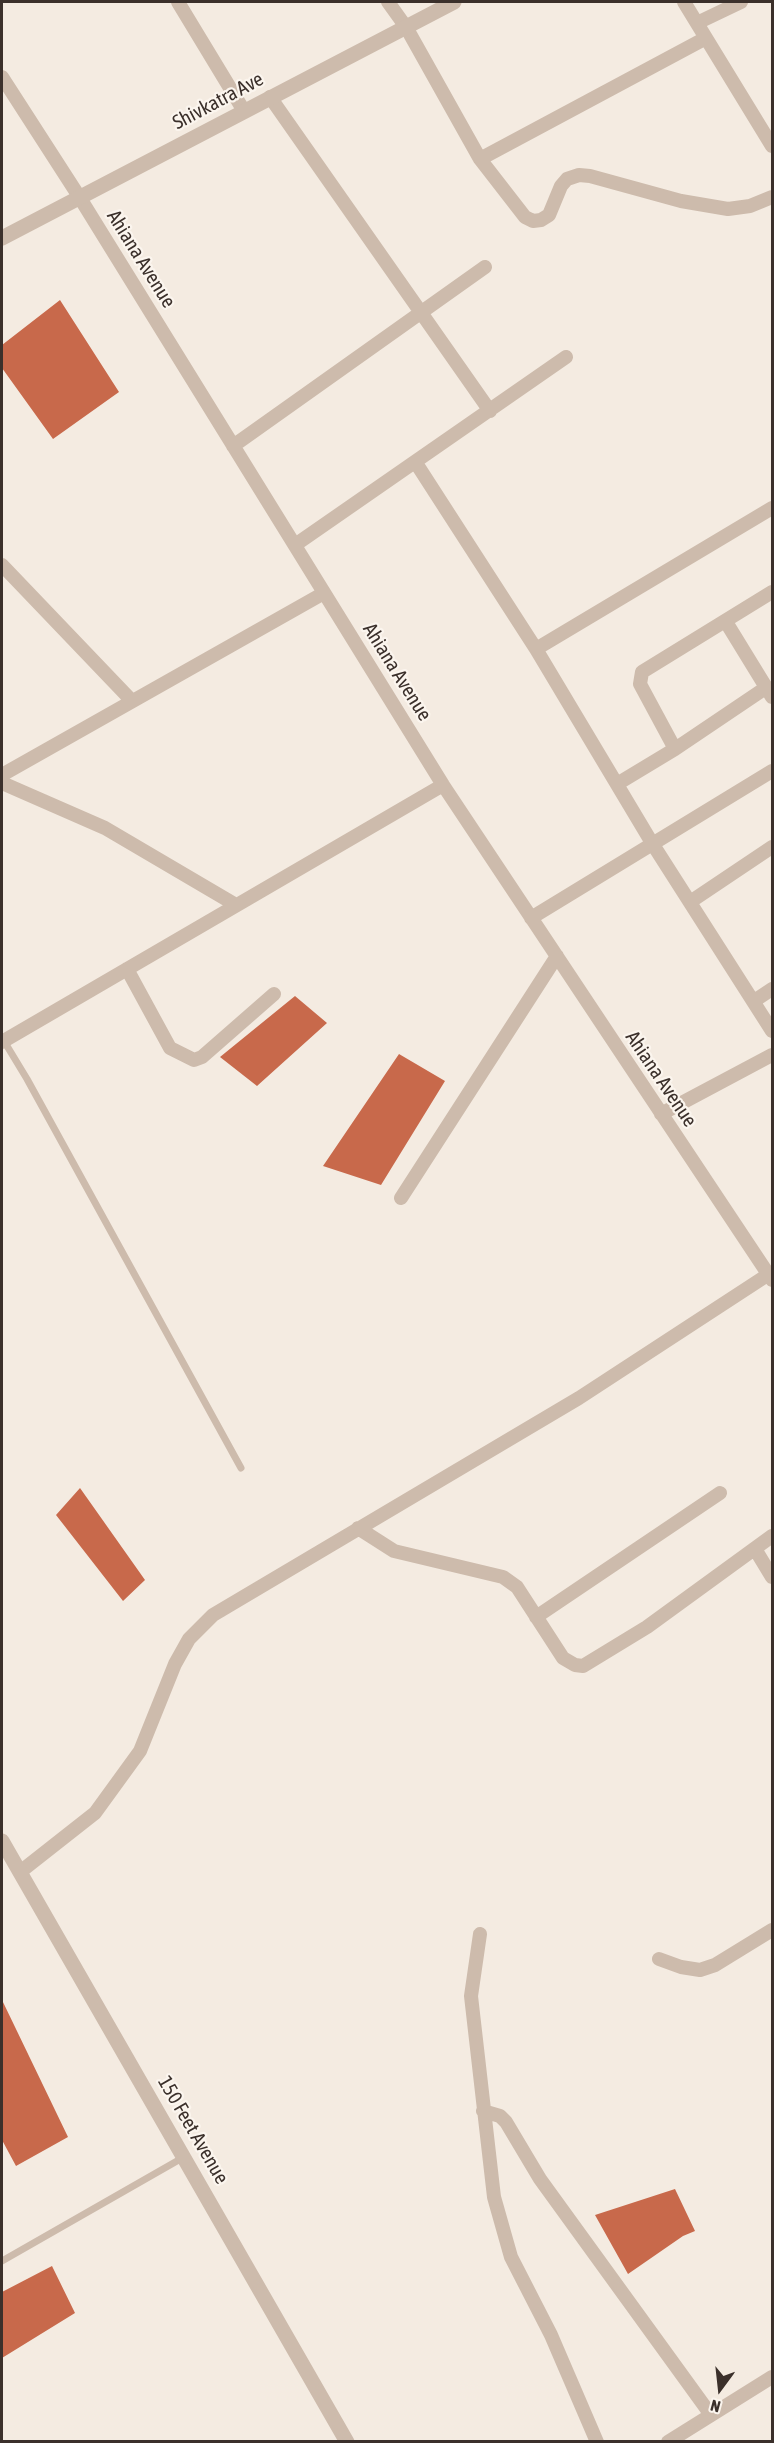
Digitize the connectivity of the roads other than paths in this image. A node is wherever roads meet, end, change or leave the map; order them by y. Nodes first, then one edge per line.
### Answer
1 (178, 2) edge
2 (388, 2) edge
3 (454, 2) edge
4 (684, 2) edge
5 (741, 2) edge
6 (697, 23) junction
7 (405, 27) junction
8 (706, 38) junction
9 (2, 77) edge
10 (270, 97) junction
11 (244, 111) junction
12 (772, 146) edge
13 (480, 159) junction
14 (772, 197) edge
15 (80, 198) junction
16 (2, 238) edge
17 (485, 267) dead end
18 (422, 313) junction
19 (566, 357) dead end
20 (490, 411) junction
21 (233, 446) junction
22 (416, 463) junction
23 (772, 508) edge
24 (295, 545) junction
25 (2, 565) edge
26 (772, 592) edge
27 (324, 593) junction
28 (726, 622) junction
29 (536, 649) junction
30 (770, 692) edge
31 (132, 701) junction
32 (675, 749) junction
33 (772, 771) edge
34 (2, 775) edge
35 (2, 783) edge
36 (616, 784) junction
37 (443, 785) junction
38 (652, 843) junction
39 (772, 847) edge
40 (690, 902) junction
41 (236, 905) junction
42 (531, 918) junction
43 (556, 956) junction
44 (127, 969) junction
45 (772, 989) edge
46 (274, 994) dead end
47 (753, 1001) junction
48 (772, 1031) edge
49 (3, 1041) edge
50 (772, 1055) edge
51 (661, 1114) junction
52 (401, 1198) dead end
53 (771, 1277) edge
54 (241, 1468) dead end
55 (720, 1493) dead end
56 (358, 1528) junction
57 (772, 1536) edge
58 (755, 1549) junction
59 (772, 1577) edge
60 (537, 1617) junction
61 (2, 1841) edge
62 (20, 1872) junction
63 (772, 1930) edge
64 (480, 1934) dead end
65 (659, 1959) dead end
66 (483, 2111) junction
67 (184, 2157) junction
68 (2, 2261) edge
69 (772, 2377) edge
70 (711, 2415) junction
71 (347, 2442) edge
72 (597, 2442) edge
73 (668, 2442) edge

1 - 11 street
2 - 7 street
3 - 7 street, Shivkatra Ave
4 - 6 street
5 - 6 street
6 - 8 street
7 - 10 street, Shivkatra Ave
7 - 13 street
8 - 12 street
8 - 13 street
9 - 15 street, Ahiana Avenue
10 - 11 street, Shivkatra Ave
10 - 18 street
11 - 15 street, Shivkatra Ave
13 - 14 street
15 - 16 street, Shivkatra Ave
15 - 21 street, Ahiana Avenue
17 - 18 street
18 - 20 street
18 - 21 street
19 - 20 street
20 - 22 street
21 - 24 street, Ahiana Avenue
22 - 24 street
22 - 29 street
23 - 29 street
24 - 27 street, Ahiana Avenue
25 - 31 street
26 - 28 street
27 - 31 street
27 - 37 street, Ahiana Avenue
28 - 30 street
28 - 32 street
29 - 36 street
30 - 32 street
31 - 34 street
32 - 36 street
33 - 38 street
35 - 41 street
36 - 38 street
37 - 41 street
37 - 42 street, Ahiana Avenue
38 - 40 street
38 - 42 street
39 - 40 street
40 - 47 street
41 - 44 street
42 - 43 street, Ahiana Avenue
43 - 51 street, Ahiana Avenue
43 - 52 street
44 - 46 street
44 - 49 street
45 - 47 street
47 - 48 street
49 - 54 lane
50 - 51 street
51 - 53 street, Ahiana Avenue
53 - 56 street
55 - 60 street
56 - 60 street
56 - 62 street
57 - 58 street
58 - 59 street
58 - 60 street
61 - 62 street, 150 Feet Avenue
62 - 67 street, 150 Feet Avenue
63 - 65 street
64 - 66 street
66 - 70 street
66 - 72 street
67 - 68 lane
67 - 71 street, 150 Feet Avenue
69 - 70 street
70 - 73 street

